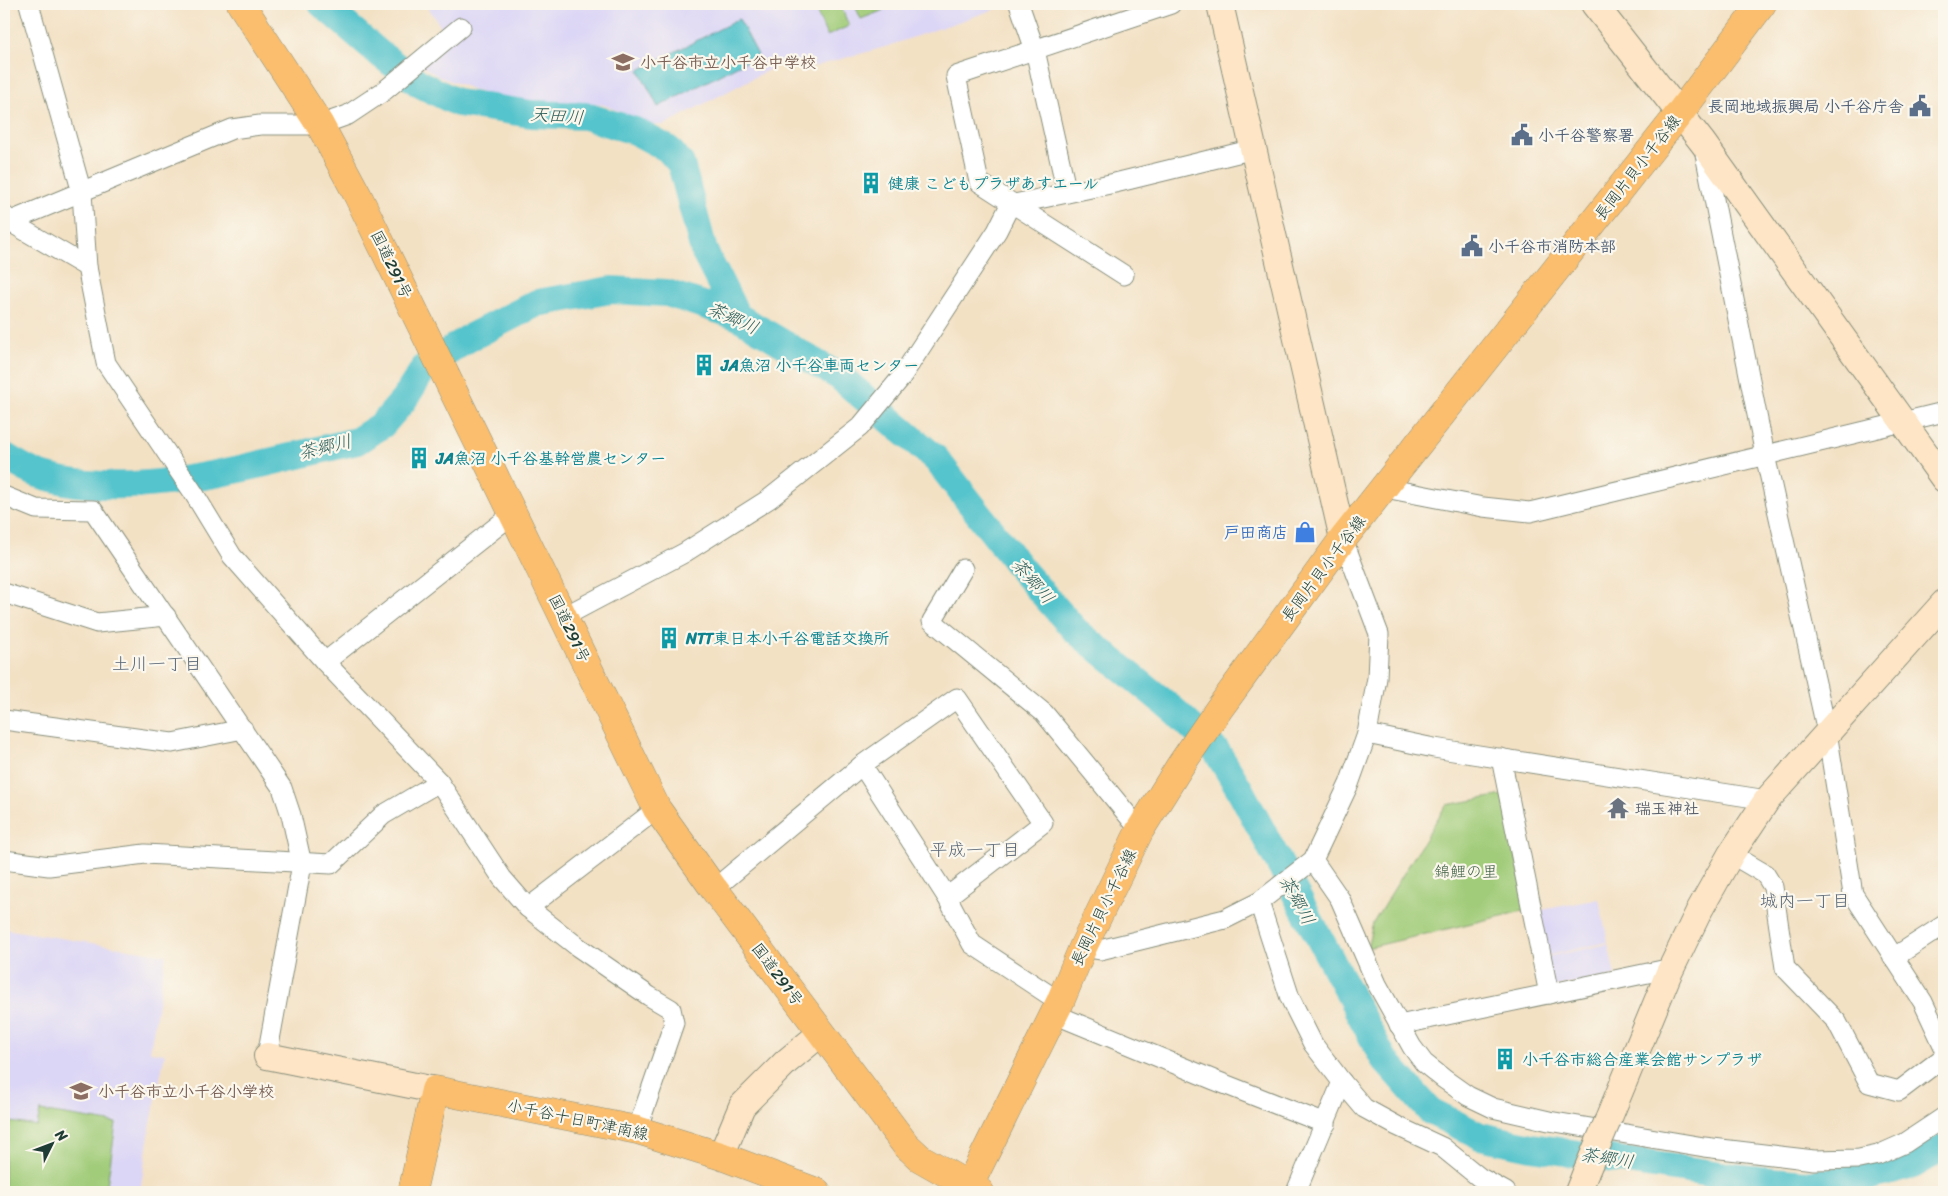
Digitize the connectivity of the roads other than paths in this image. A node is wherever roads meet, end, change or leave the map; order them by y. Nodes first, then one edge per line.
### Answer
1 (29, 4) edge
2 (241, 4) edge
3 (1019, 4) edge
4 (1171, 4) edge
5 (1220, 4) edge
6 (1594, 4) edge
7 (1762, 4) edge
8 (461, 27) dead end
9 (1036, 50) junction
10 (1679, 114) junction
11 (320, 125) junction
12 (1703, 143) junction
13 (1254, 149) junction
14 (82, 193) junction
15 (1067, 193) junction
16 (1010, 205) junction
17 (6, 220) edge
18 (87, 267) junction
19 (1124, 275) dead end
20 (1944, 412) edge
21 (1902, 421) junction
22 (1765, 455) junction
23 (1944, 479) edge
24 (1385, 488) junction
25 (4, 496) edge
26 (514, 513) junction
27 (1343, 539) junction
28 (962, 569) dead end
29 (4, 593) edge
30 (1944, 603) edge
31 (166, 616) junction
32 (565, 616) junction
33 (325, 662) junction
34 (4, 720) edge
35 (243, 729) junction
36 (1828, 732) junction
37 (1367, 734) junction
38 (1501, 758) junction
39 (862, 766) junction
40 (439, 782) junction
41 (1767, 800) junction
42 (657, 809) junction
43 (1140, 830) junction
44 (1731, 854) junction
45 (4, 860) edge
46 (1311, 862) junction
47 (302, 864) junction
48 (714, 889) junction
49 (947, 897) junction
50 (1259, 902) junction
51 (528, 908) junction
52 (1944, 925) edge
53 (1084, 947) junction
54 (1893, 958) junction
55 (1672, 968) junction
56 (1549, 994) junction
57 (1057, 1008) junction
58 (1399, 1025) junction
59 (821, 1033) junction
60 (1944, 1047) edge
61 (267, 1056) joint
62 (1944, 1057) edge
63 (1342, 1082) junction
64 (435, 1090) junction
65 (1944, 1117) edge
66 (1326, 1124) junction
67 (638, 1130) junction
68 (722, 1156) junction
69 (1582, 1182) edge
70 (972, 1191) edge
71 (412, 1192) edge
72 (817, 1192) edge
73 (1296, 1192) edge
74 (1506, 1192) edge

1 - 14 street
2 - 11 main road, 国道291号
3 - 9 street
4 - 9 street
5 - 13 street
6 - 10 street
7 - 10 main road, 長岡片貝小千谷線
8 - 11 street
9 - 15 street
9 - 16 street
10 - 12 street
10 - 24 main road, 長岡片貝小千谷線
11 - 14 street
11 - 26 main road, 国道291号
12 - 21 street
12 - 22 street
13 - 15 street
13 - 27 street
14 - 17 street
14 - 18 street
15 - 16 street
16 - 19 street
16 - 32 street
17 - 18 street
18 - 33 street
20 - 21 street
21 - 22 street
21 - 23 street
22 - 24 street
22 - 36 street
24 - 27 main road, 長岡片貝小千谷線
25 - 31 street
26 - 32 main road, 国道291号
26 - 33 street
27 - 37 street
27 - 43 main road, 長岡片貝小千谷線
28 - 43 street
29 - 31 street
30 - 36 street
31 - 35 street
32 - 42 main road, 国道291号
33 - 40 street
34 - 35 street
35 - 47 street
36 - 41 street
36 - 54 street
37 - 38 street
37 - 46 street
38 - 41 street
38 - 56 street
39 - 48 street
39 - 49 street
39 - 49 street
40 - 47 street
40 - 51 street
41 - 44 street
42 - 48 main road, 国道291号
42 - 51 street
43 - 53 main road, 長岡片貝小千谷線
44 - 55 street
44 - 62 street
45 - 47 street
46 - 50 street
46 - 58 street
47 - 61 street
48 - 59 main road, 国道291号
49 - 57 street
50 - 53 street
50 - 63 street
51 - 67 street
52 - 54 street
53 - 57 main road, 長岡片貝小千谷線
54 - 60 street
55 - 56 street
55 - 69 street, bridge
56 - 58 street
57 - 66 street
57 - 70 main road, 長岡片貝小千谷線
58 - 65 street
59 - 68 street
59 - 70 main road, 国道291号
61 - 64 street
63 - 66 street
63 - 74 street
64 - 67 main road, 小千谷十日町津南線
64 - 71 main road
66 - 73 street
67 - 68 main road, 小千谷十日町津南線
68 - 72 main road, 小千谷十日町津南線

